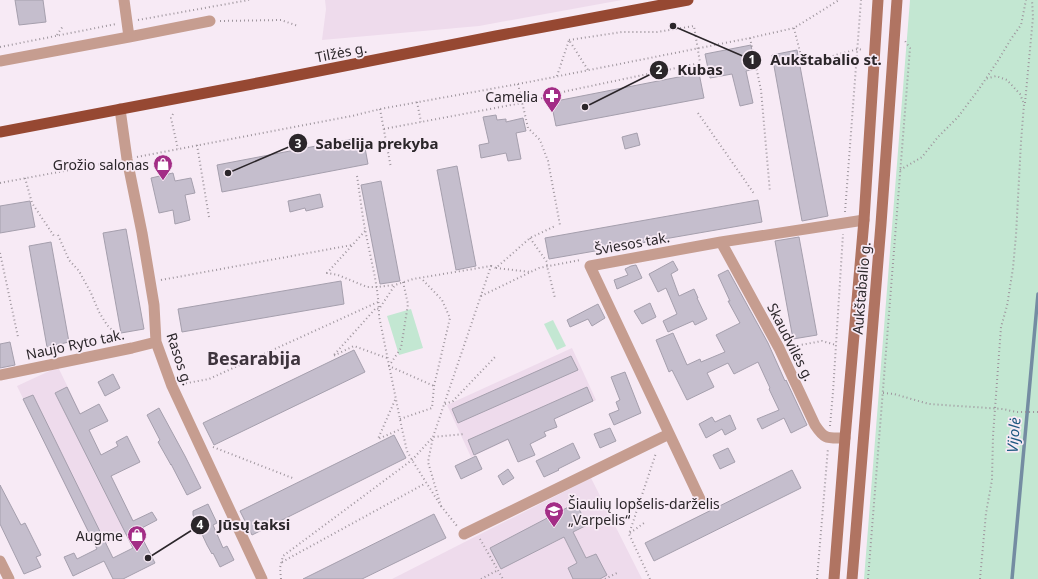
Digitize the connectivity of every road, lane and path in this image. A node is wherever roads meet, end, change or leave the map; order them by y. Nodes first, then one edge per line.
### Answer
1 (124, 0) edge
2 (249, 0) edge
3 (688, 0) edge
4 (839, 0) edge
5 (861, 0) edge
6 (878, 0) edge
7 (897, 0) edge
8 (1026, 0) edge
9 (1032, 0) edge
10 (641, 4) edge
11 (210, 21) joint
12 (127, 22) junction
13 (63, 26) dead end
14 (298, 26) dead end
15 (794, 28) junction
16 (56, 36) junction
17 (129, 37) junction
18 (750, 38) junction
19 (569, 40) junction
20 (904, 40) dead end
21 (0, 47) edge
22 (697, 49) junction
23 (858, 49) junction
24 (874, 51) junction
25 (0, 61) edge
26 (700, 64) junction
27 (588, 70) junction
28 (702, 75) dead end
29 (556, 76) junction
30 (985, 79) junction
31 (518, 84) junction
32 (417, 102) junction
33 (522, 103) junction
34 (1024, 104) junction
35 (120, 109) junction
36 (380, 109) junction
37 (698, 113) dead end
38 (173, 114) dead end
39 (421, 122) junction
40 (384, 129) junction
41 (0, 132) edge
42 (197, 145) junction
43 (178, 149) junction
44 (127, 159) junction
45 (391, 168) dead end
46 (900, 170) junction
47 (357, 176) dead end
48 (24, 178) junction
49 (0, 183) edge
50 (770, 192) dead end
51 (755, 195) dead end
52 (209, 217) dead end
53 (864, 220) junction
54 (844, 224) junction
55 (560, 225) dead end
56 (555, 226) dead end
57 (365, 231) junction
58 (58, 235) dead end
59 (54, 236) dead end
60 (530, 238) junction
61 (721, 242) junction
62 (352, 245) junction
63 (0, 253) edge
64 (491, 266) junction
65 (547, 266) junction
66 (590, 266) junction
67 (496, 268) junction
68 (531, 272) junction
69 (421, 278) junction
70 (150, 281) junction
71 (403, 282) junction
72 (395, 285) junction
73 (377, 287) junction
74 (481, 296) junction
75 (555, 298) dead end
76 (378, 302) junction
77 (379, 309) junction
78 (18, 337) dead end
79 (156, 342) junction
80 (836, 345) junction
81 (132, 348) junction
82 (779, 348) junction
83 (496, 356) dead end
84 (387, 358) junction
85 (389, 366) junction
86 (0, 375) edge
87 (172, 386) junction
88 (434, 386) junction
89 (883, 393) junction
90 (396, 399) junction
91 (444, 404) junction
92 (995, 408) junction
93 (1038, 412) edge
94 (400, 419) junction
95 (402, 429) junction
96 (465, 434) dead end
97 (665, 436) junction
98 (433, 437) junction
99 (829, 438) junction
100 (845, 438) junction
101 (197, 440) junction
102 (412, 460) junction
103 (295, 479) dead end
104 (426, 483) junction
105 (700, 499) dead end
106 (441, 506) junction
107 (644, 523) dead end
108 (475, 529) junction
109 (464, 534) joint
110 (629, 534) junction
111 (0, 561) edge
112 (281, 563) junction
113 (498, 570) junction
114 (619, 572) dead end
115 (9, 579) edge
116 (262, 579) edge
117 (281, 579) edge
118 (481, 579) edge
119 (503, 579) edge
120 (605, 579) edge
121 (650, 579) edge
122 (817, 579) edge
123 (834, 579) edge
124 (852, 579) edge
125 (868, 579) edge
126 (980, 579) edge

1 - 12 street
2 - 12 path
3 - 10 highway, Tilžės g.
4 - 15 path
5 - 23 path
6 - 24 main road, Aukštabalio g.
7 - 124 main road, Aukštabalio g.
8 - 30 path
9 - 34 path
10 - 35 highway, Tilžės g.
11 - 14 path
11 - 17 street
12 - 16 path
12 - 17 street
13 - 16 path
15 - 18 path
15 - 23 path
16 - 21 path
17 - 25 street
18 - 22 path
18 - 50 path
19 - 22 path
19 - 27 path
19 - 29 path
20 - 46 path
22 - 26 path
22 - 27 path
23 - 24 path
23 - 54 path
24 - 53 main road, Aukštabalio g.
26 - 28 path
26 - 33 path
27 - 29 path
29 - 31 path
30 - 34 path
30 - 46 path
31 - 32 path
31 - 33 path
32 - 36 path
32 - 39 path
33 - 39 path
33 - 55 path
34 - 92 path
35 - 41 highway, Tilžės g.
35 - 44 street, Rasos g.
36 - 40 path
36 - 42 path
37 - 51 path
38 - 43 path
39 - 40 path
40 - 45 path
42 - 43 path
42 - 52 path
43 - 44 path
44 - 48 path
44 - 70 street, Rasos g.
46 - 89 path
47 - 57 path
48 - 49 path
48 - 59 path
53 - 54 street, Šviesos tak.
53 - 100 main road, Aukštabalio g.
54 - 61 street, Šviesos tak.
54 - 80 path
56 - 60 path
57 - 62 path
57 - 73 path
58 - 81 path
60 - 65 path
60 - 67 path
61 - 66 street, Šviesos tak.
61 - 82 street, Skaudvilės g.
62 - 70 path
62 - 73 path
63 - 78 path
64 - 67 path
64 - 69 path
64 - 74 path
65 - 66 path
65 - 68 path
65 - 75 path
66 - 97 street, Šviesos tak.
67 - 68 path
68 - 74 path
69 - 71 path
69 - 88 path
70 - 79 street, Rasos g.
71 - 72 path
71 - 85 path
72 - 73 path
72 - 77 path
73 - 76 path
74 - 91 path
76 - 77 path
76 - 87 path
77 - 84 path
77 - 84 path
79 - 81 street, Naujo Ryto tak.
79 - 87 street, Rasos g.
80 - 82 path
80 - 99 path
81 - 86 street, Naujo Ryto tak.
82 - 99 street, Skaudvilės g.
83 - 91 path
84 - 85 path
85 - 88 path
85 - 90 path
87 - 101 street, Rasos g.
88 - 94 path
89 - 92 path
89 - 125 path
90 - 94 path
90 - 95 path
91 - 98 path
92 - 93 path
92 - 126 path
94 - 95 path
95 - 102 path
96 - 98 path
97 - 105 street, Šviesos tak.
97 - 108 street
97 - 110 path
98 - 102 path
98 - 106 path
99 - 100 street
99 - 122 path
100 - 123 main road, Aukštabalio g.
101 - 103 path
101 - 116 street, Rasos g.
102 - 104 path
102 - 112 path
104 - 106 path
104 - 112 path
106 - 109 path
107 - 110 path
108 - 109 street
108 - 113 path
110 - 121 path
111 - 115 street
112 - 117 path
113 - 118 path
113 - 119 path
114 - 120 path

